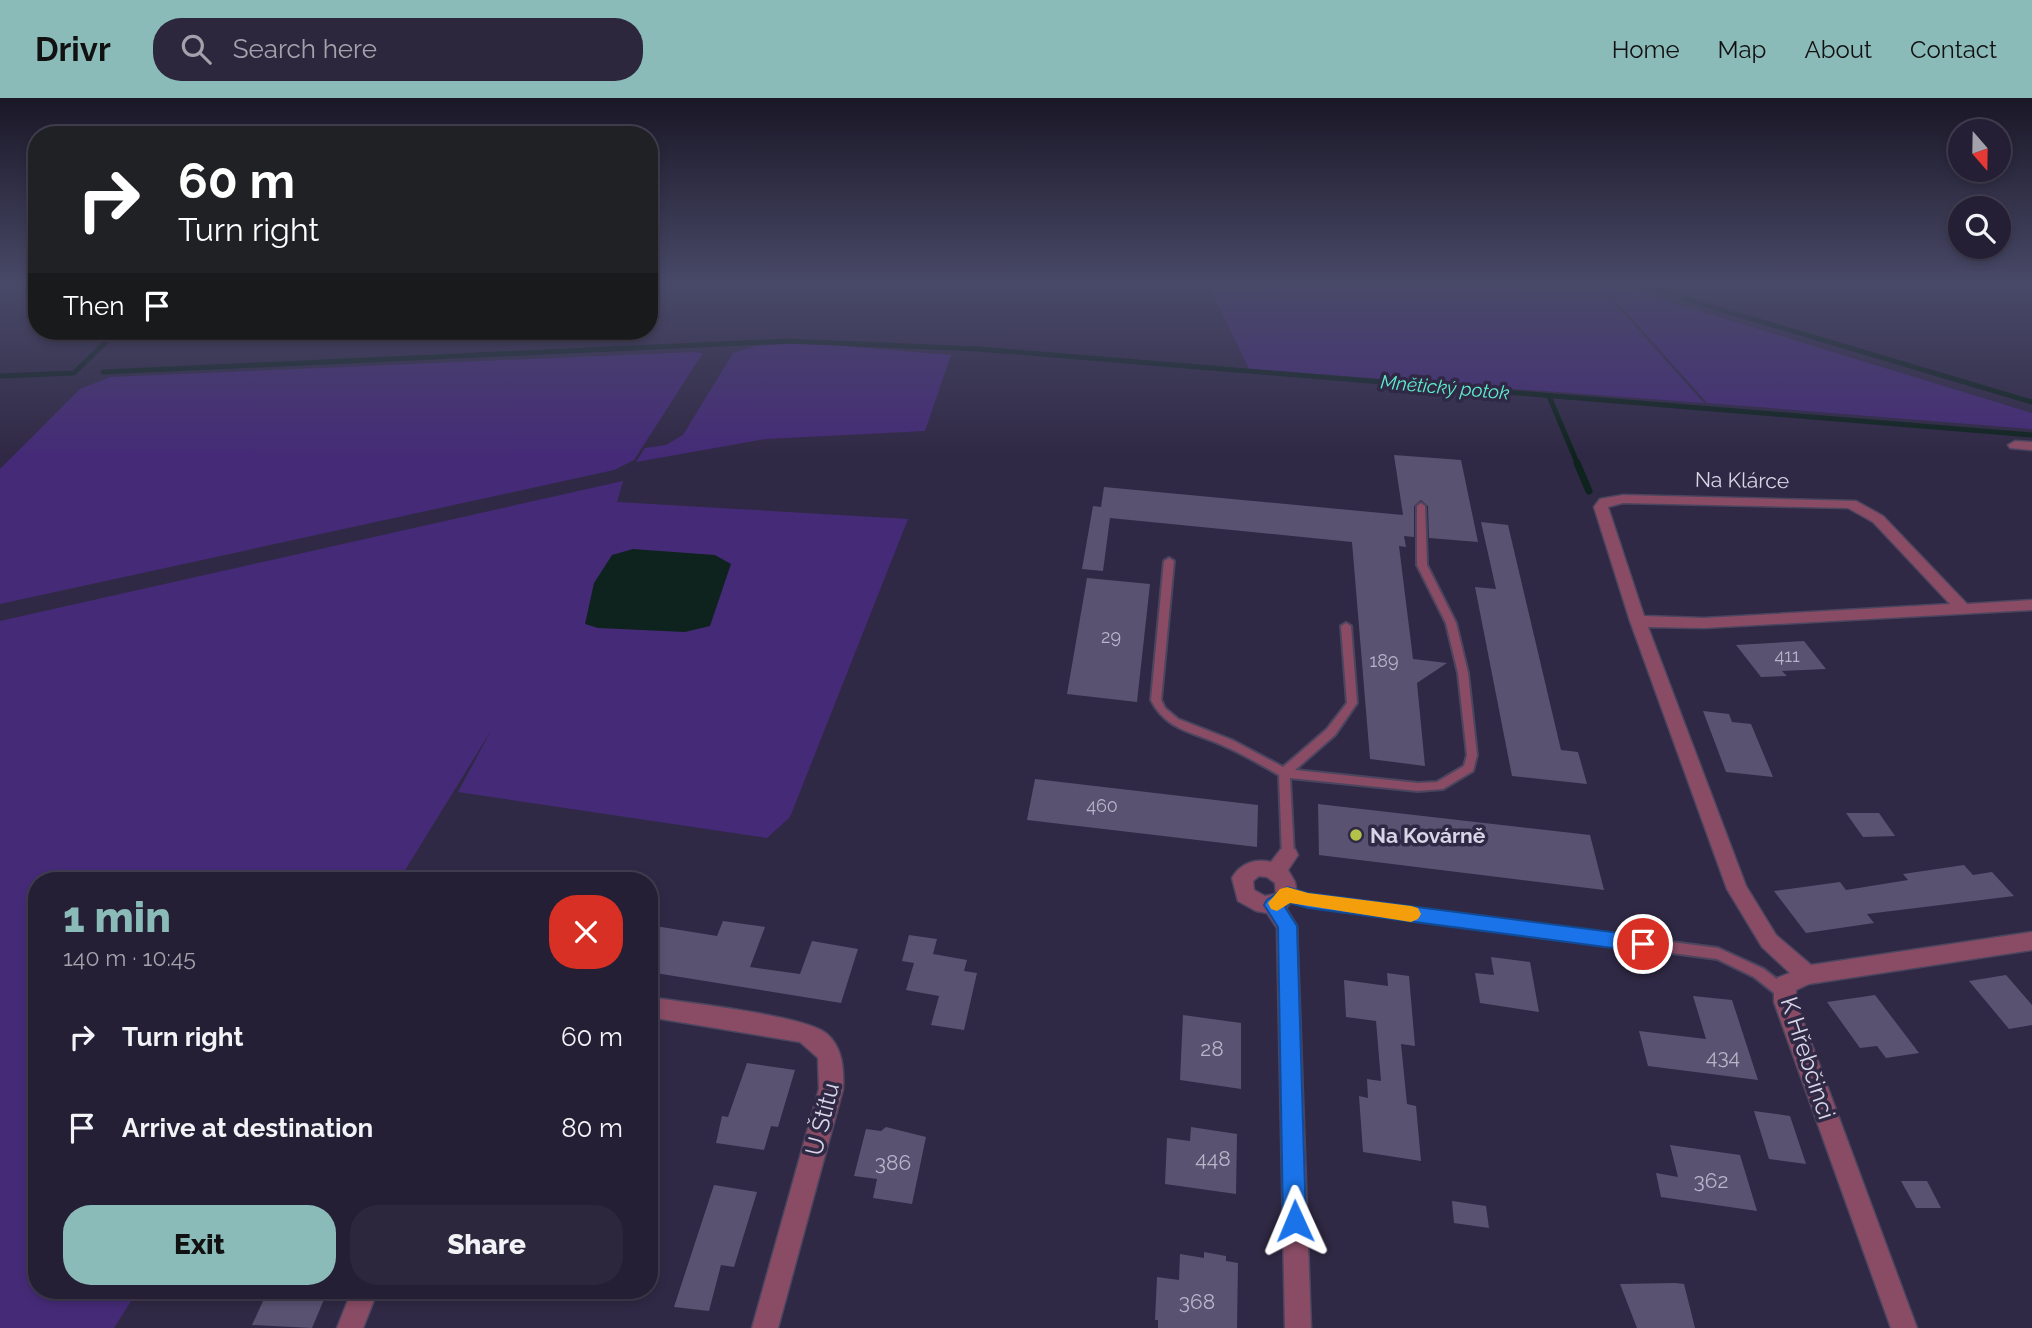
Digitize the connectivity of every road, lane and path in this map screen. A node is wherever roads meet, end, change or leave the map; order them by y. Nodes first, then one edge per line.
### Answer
1 (2015, 445) dead end
2 (2032, 446) edge
3 (1420, 506) dead end
4 (1169, 561) dead end
5 (2032, 606) edge
6 (1963, 609) junction
7 (1639, 621) junction
8 (1346, 626) dead end
9 (1284, 773) junction
10 (1282, 863) junction
11 (1280, 900) junction
12 (2032, 941) edge
13 (1807, 975) junction
14 (1783, 992) junction
15 (658, 1008) edge
16 (361, 1299) edge
17 (350, 1328) edge
18 (765, 1328) edge
19 (1298, 1328) edge
20 (1903, 1328) edge

1 - 2 street
3 - 9 lane
4 - 9 lane
5 - 6 street
6 - 7 street
6 - 7 street, Na Klárce
7 - 13 street, Na Klárce
8 - 9 lane
9 - 10 lane
10 - 11 street
10 - 11 street
11 - 14 lane
11 - 19 street
12 - 13 street, K Hřebčinci
13 - 14 street, K Hřebčinci
14 - 20 street, K Hřebčinci
15 - 18 street, U Štítu
16 - 17 street

